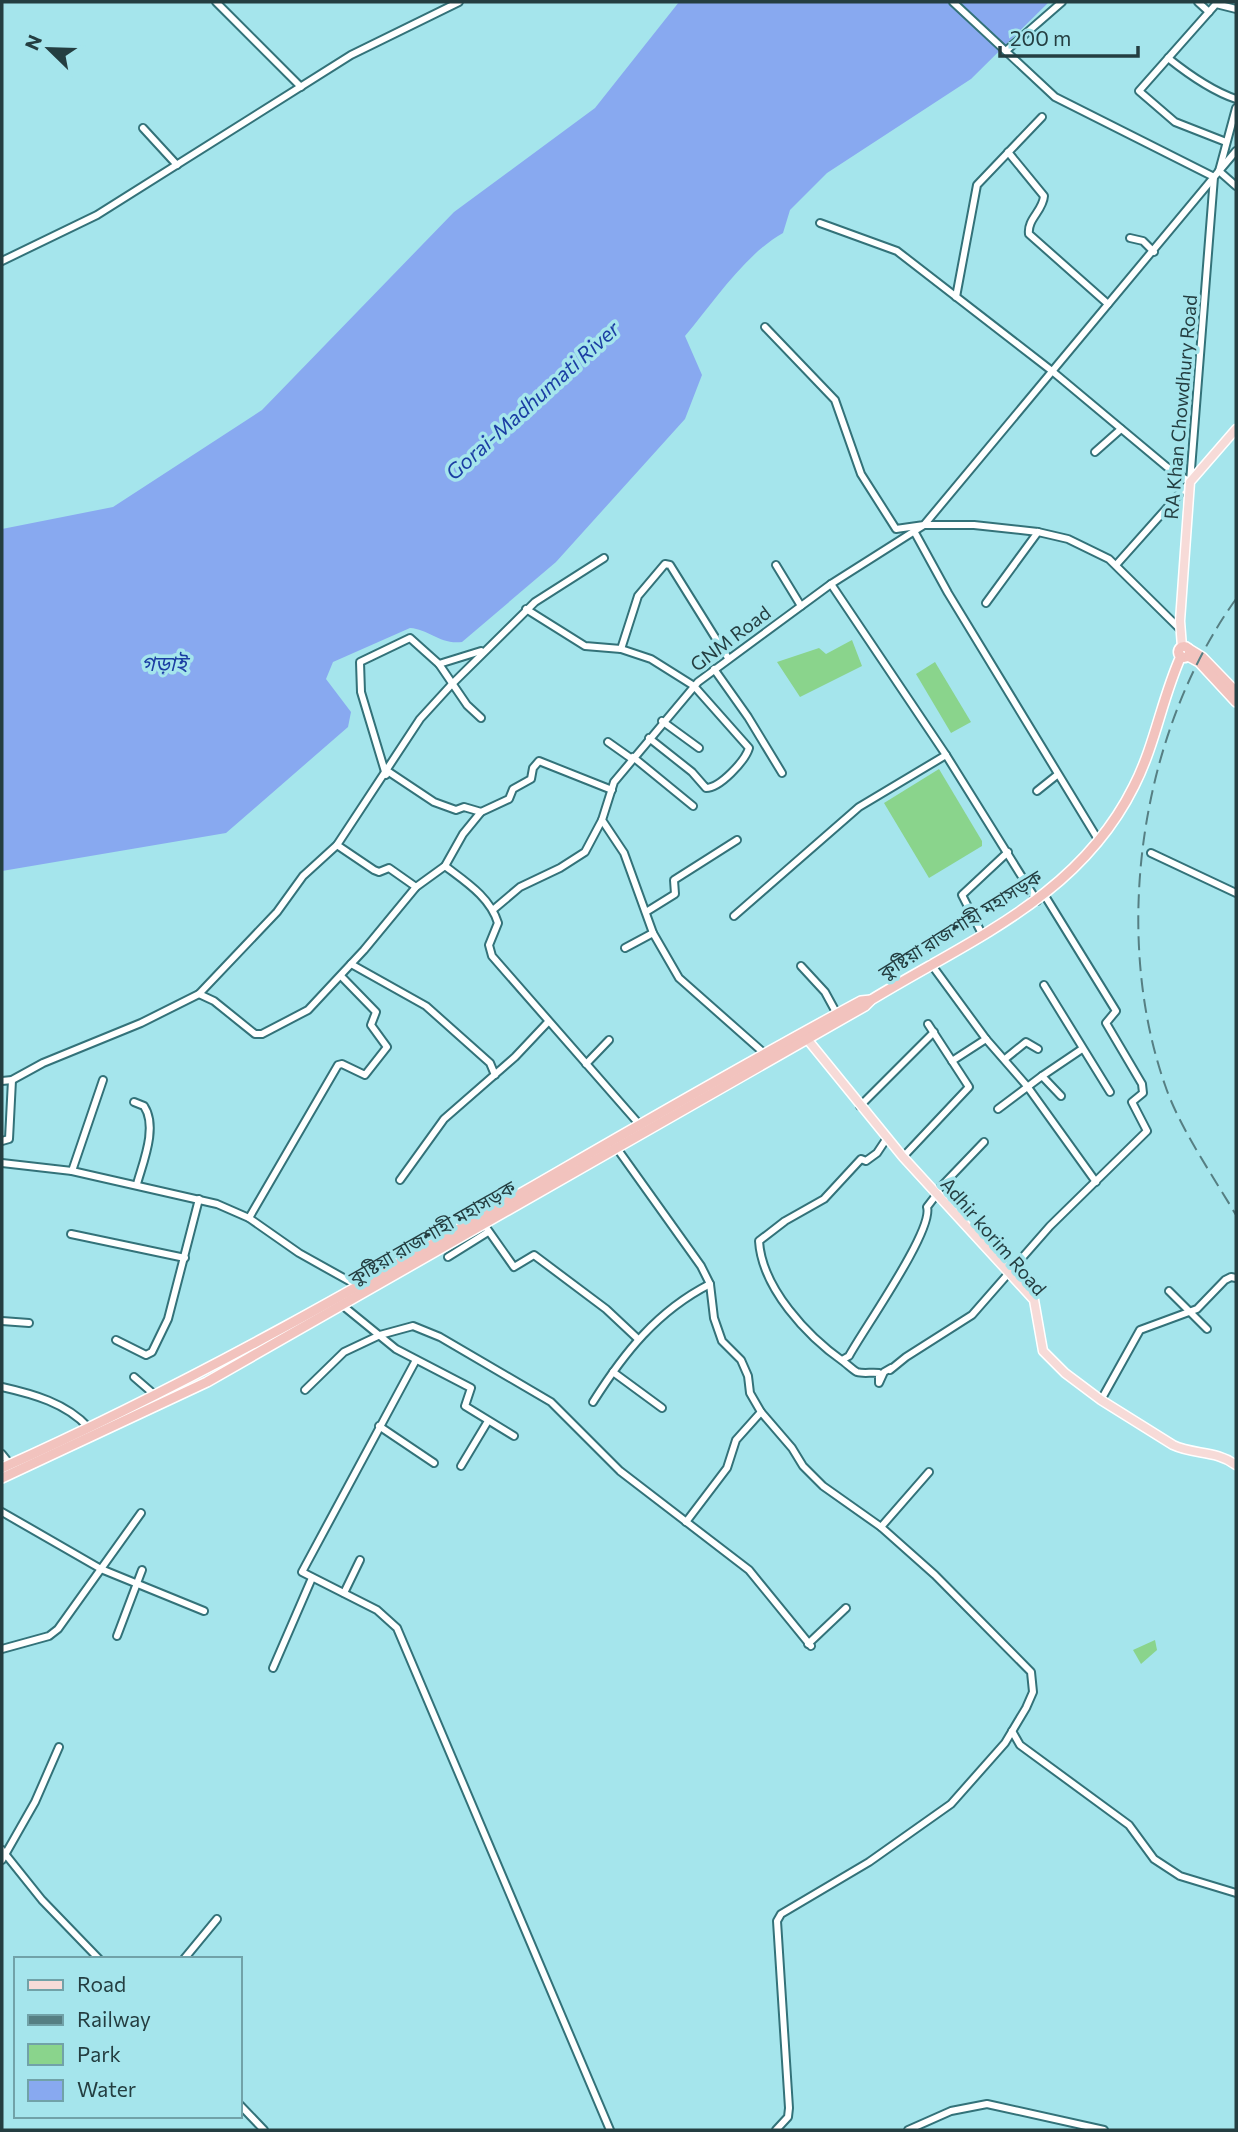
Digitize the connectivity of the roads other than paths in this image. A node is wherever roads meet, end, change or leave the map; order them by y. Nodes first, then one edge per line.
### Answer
1 (216, 2) edge
2 (459, 2) edge
3 (953, 2) edge
4 (1062, 2) edge
5 (1198, 2) edge
6 (1236, 9) edge
7 (1209, 12) junction
8 (1009, 49) dead end
9 (1168, 58) junction
10 (301, 87) junction
11 (1236, 99) edge
12 (1236, 108) edge
13 (1042, 117) dead end
14 (142, 128) dead end
15 (1226, 142) junction
16 (1236, 151) edge
17 (1008, 152) junction
18 (177, 165) junction
19 (1219, 171) junction
20 (1214, 177) junction
21 (1236, 186) edge
22 (820, 223) dead end
23 (1130, 238) dead end
24 (1154, 251) junction
25 (2, 261) edge
26 (956, 297) junction
27 (1108, 304) junction
28 (765, 327) dead end
29 (1052, 371) junction
30 (1121, 429) junction
31 (1236, 429) edge
32 (1095, 452) dead end
33 (1190, 482) junction
34 (924, 524) junction
35 (914, 531) junction
36 (1038, 532) junction
37 (604, 558) dead end
38 (776, 565) dead end
39 (1116, 565) junction
40 (831, 584) junction
41 (986, 603) dead end
42 (801, 606) junction
43 (526, 609) junction
44 (1180, 629) junction
45 (485, 649) junction
46 (619, 650) junction
47 (1185, 652) junction
48 (728, 659) junction
49 (439, 664) junction
50 (715, 669) junction
51 (452, 684) junction
52 (1224, 684) junction
53 (694, 686) junction
54 (1236, 692) edge
55 (1236, 702) edge
56 (481, 718) dead end
57 (662, 721) junction
58 (649, 738) junction
59 (608, 742) dead end
60 (699, 748) dead end
61 (946, 755) junction
62 (632, 758) junction
63 (387, 773) junction
64 (782, 773) dead end
65 (1057, 775) junction
66 (612, 790) junction
67 (1037, 791) dead end
68 (693, 806) dead end
69 (481, 812) junction
70 (602, 820) junction
71 (737, 840) dead end
72 (1100, 843) junction
73 (337, 845) junction
74 (1008, 852) junction
75 (1151, 853) dead end
76 (445, 866) junction
77 (416, 887) junction
78 (1236, 893) edge
79 (1041, 898) junction
80 (494, 909) junction
81 (646, 912) junction
82 (734, 916) dead end
83 (653, 933) junction
84 (982, 934) junction
85 (625, 948) dead end
86 (351, 964) junction
87 (931, 964) junction
88 (800, 966) dead end
89 (341, 976) junction
90 (1044, 985) dead end
91 (199, 994) junction
92 (870, 1000) junction
93 (837, 1014) junction
94 (548, 1022) junction
95 (928, 1024) dead end
96 (934, 1032) junction
97 (804, 1036) junction
98 (986, 1039) junction
99 (609, 1040) dead end
100 (1038, 1049) dead end
101 (1082, 1049) junction
102 (765, 1054) junction
103 (1005, 1059) junction
104 (952, 1062) junction
105 (586, 1063) junction
106 (495, 1075) junction
107 (1042, 1076) junction
108 (2, 1080) edge
109 (12, 1080) junction
110 (103, 1080) dead end
111 (1027, 1086) junction
112 (1110, 1093) dead end
113 (1061, 1096) dead end
114 (134, 1102) dead end
115 (860, 1106) junction
116 (998, 1109) dead end
117 (639, 1124) junction
118 (630, 1134) junction
119 (887, 1138) junction
120 (2, 1141) edge
121 (984, 1142) dead end
122 (616, 1147) junction
123 (903, 1157) junction
124 (2, 1163) edge
125 (72, 1171) junction
126 (401, 1180) dead end
127 (1096, 1182) junction
128 (137, 1184) junction
129 (937, 1193) junction
130 (199, 1199) junction
131 (512, 1202) junction
132 (249, 1218) junction
133 (485, 1228) junction
134 (71, 1234) dead end
135 (448, 1257) dead end
136 (185, 1258) junction
137 (408, 1262) junction
138 (1009, 1273) junction
139 (1236, 1278) edge
140 (710, 1284) junction
141 (358, 1286) junction
142 (1169, 1291) dead end
143 (342, 1305) junction
144 (1189, 1312) junction
145 (314, 1315) junction
146 (2, 1321) edge
147 (29, 1323) dead end
148 (1207, 1329) dead end
149 (380, 1335) junction
150 (638, 1339) junction
151 (116, 1340) dead end
152 (415, 1360) junction
153 (842, 1360) junction
154 (612, 1372) junction
155 (134, 1377) dead end
156 (2, 1387) edge
157 (304, 1390) dead end
158 (166, 1391) junction
159 (156, 1396) junction
160 (1101, 1400) junction
161 (170, 1401) junction
162 (593, 1402) dead end
163 (662, 1408) dead end
164 (761, 1412) junction
165 (488, 1421) junction
166 (379, 1426) junction
167 (88, 1427) junction
168 (514, 1436) dead end
169 (2, 1454) edge
170 (434, 1463) dead end
171 (1236, 1465) edge
172 (6, 1466) edge
173 (461, 1466) dead end
174 (929, 1472) dead end
175 (2, 1478) edge
176 (2, 1512) edge
177 (141, 1513) dead end
178 (686, 1522) junction
179 (881, 1527) junction
180 (360, 1560) dead end
181 (101, 1569) junction
182 (142, 1570) dead end
183 (312, 1578) junction
184 (136, 1586) junction
185 (345, 1593) junction
186 (846, 1608) dead end
187 (204, 1611) dead end
188 (117, 1636) dead end
189 (2, 1649) edge
190 (273, 1668) dead end
191 (1012, 1731) junction
192 (59, 1748) dead end
193 (3, 1855) edge
194 (1236, 1892) edge
195 (218, 1919) dead end
196 (97, 1957) edge
197 (186, 1957) edge
198 (242, 2107) edge
199 (264, 2130) edge
200 (610, 2130) edge
201 (776, 2130) edge
202 (908, 2130) edge
203 (1104, 2130) edge

1 - 10 street
2 - 10 street
3 - 20 street
4 - 8 street
5 - 7 street
6 - 7 street
7 - 9 street
9 - 11 street
9 - 15 street
10 - 18 street
12 - 15 street
13 - 17 street
14 - 18 street
15 - 19 street
16 - 19 street
17 - 26 street
17 - 27 street
18 - 25 street
19 - 20 street
19 - 21 street
20 - 24 street, GNM Road
20 - 33 street, RA Khan Chowdhury Road
22 - 26 street
23 - 24 street
24 - 27 street, GNM Road
26 - 29 street
27 - 29 street, GNM Road
28 - 34 street
29 - 30 street
29 - 34 street, GNM Road
30 - 32 street
30 - 33 street
31 - 33 main road
33 - 39 street
33 - 44 main road, RA Khan Chowdhury Road
34 - 35 street, GNM Road
34 - 36 street
35 - 40 street, GNM Road
35 - 65 street
36 - 39 street
36 - 41 street
37 - 43 street
38 - 42 street
39 - 44 street
40 - 42 street, GNM Road
40 - 61 street
42 - 48 street, GNM Road
43 - 45 street
43 - 46 street
44 - 47 main road, RA Khan Chowdhury Road
45 - 49 street
45 - 51 street
46 - 48 street
46 - 53 street
47 - 52 highway
47 - 72 highway, কুষ্টিয়া রাজশাহী মহাসড়ক
48 - 50 street, GNM Road
49 - 51 street
49 - 63 street
50 - 53 street, GNM Road
50 - 64 street
51 - 56 street
51 - 63 street
52 - 54 highway
52 - 55 highway
53 - 57 street, GNM Road
53 - 58 street
57 - 58 street, GNM Road
57 - 60 street
58 - 62 street, GNM Road
59 - 62 street
61 - 74 street
61 - 82 street
62 - 66 street, GNM Road
62 - 68 street
63 - 69 street
63 - 73 street
65 - 67 street
65 - 72 street
66 - 69 street
66 - 70 street, GNM Road
69 - 76 street
70 - 80 street, GNM Road
70 - 81 street
71 - 81 street
72 - 79 highway, কুষ্টিয়া রাজশাহী মহাসড়ক
73 - 77 street
73 - 91 street
74 - 79 street
74 - 84 street
75 - 78 street
76 - 77 street
76 - 80 street
77 - 86 street
79 - 84 highway, কুষ্টিয়া রাজশাহী মহাসড়ক
79 - 127 street
80 - 94 street
81 - 83 street
83 - 85 street
83 - 102 street
84 - 87 highway, কুষ্টিয়া রাজশাহী মহাসড়ক
86 - 89 street
86 - 106 street
87 - 92 highway, কুষ্টিয়া রাজশাহী মহাসড়ক
87 - 98 street
88 - 93 street
89 - 91 street
89 - 132 street
90 - 101 street
91 - 109 street
92 - 93 highway, কুষ্টিয়া রাজশাহী মহাসড়ক
92 - 97 highway, কুষ্টিয়া রাজশাহী মহাসড়ক
93 - 97 highway, কুষ্টিয়া রাজশাহী মহাসড়ক
94 - 105 street
94 - 106 street
95 - 96 street
96 - 104 street
96 - 115 street
97 - 102 highway, কুষ্টিয়া রাজশাহী মহাসড়ক
97 - 115 main road, Adhir korim Road
97 - 118 highway, কুষ্টিয়া রাজশাহী মহাসড়ক
98 - 103 street
98 - 104 street
99 - 105 street
100 - 103 street
101 - 107 street
101 - 112 street
102 - 117 highway, কুষ্টিয়া রাজশাহী মহাসড়ক
103 - 111 street
104 - 123 street
105 - 117 street
106 - 126 street
107 - 111 street
107 - 113 street
108 - 109 street
109 - 120 street
110 - 125 street
111 - 116 street
111 - 127 street
114 - 128 street
115 - 119 main road, Adhir korim Road
117 - 118 highway, কুষ্টিয়া রাজশাহী মহাসড়ক
118 - 122 highway, কুষ্টিয়া রাজশাহী মহাসড়ক
118 - 131 highway, কুষ্টিয়া রাজশাহী মহাসড়ক
119 - 123 main road, Adhir korim Road
119 - 153 street
121 - 129 street
122 - 131 highway, কুষ্টিয়া রাজশাহী মহাসড়ক
122 - 140 street
123 - 129 main road, Adhir korim Road
124 - 125 street
125 - 128 street
127 - 138 street
128 - 130 street
129 - 138 main road, Adhir korim Road
129 - 153 street
130 - 132 street
130 - 136 street
131 - 133 highway, কুষ্টিয়া রাজশাহী মহাসড়ক
131 - 137 highway, কুষ্টিয়া রাজশাহী মহাসড়ক
132 - 141 street
133 - 135 street
133 - 137 highway, কুষ্টিয়া রাজশাহী মহাসড়ক
133 - 150 street
134 - 136 street
136 - 151 street
137 - 141 highway, কুষ্টিয়া রাজশাহী মহাসড়ক
137 - 143 highway, কুষ্টিয়া রাজশাহী মহাসড়ক
138 - 153 street
138 - 160 main road, Adhir korim Road
139 - 144 street
140 - 150 street
140 - 164 street
141 - 145 highway, কুষ্টিয়া রাজশাহী মহাসড়ক
142 - 144 street
143 - 145 highway, কুষ্টিয়া রাজশাহী মহাসড়ক
143 - 149 street
144 - 148 street
144 - 160 street
145 - 158 highway, কুষ্টিয়া রাজশাহী মহাসড়ক
145 - 161 highway, কুষ্টিয়া রাজশাহী মহাসড়ক
146 - 147 street
149 - 152 street
149 - 157 street
149 - 178 street
150 - 154 street
152 - 165 street
152 - 166 street
154 - 162 street
154 - 163 street
155 - 159 street
156 - 167 street
158 - 159 highway, কুষ্টিয়া রাজশাহী মহাসড়ক
158 - 161 highway
159 - 167 highway, কুষ্টিয়া রাজশাহী মহাসড়ক
160 - 171 main road, Adhir korim Road
161 - 175 highway, কুষ্টিয়া রাজশাহী মহাসড়ক
164 - 178 street
164 - 179 street
165 - 168 street
165 - 173 street
166 - 170 street
166 - 183 street
167 - 172 highway, কুষ্টিয়া রাজশাহী মহাসড়ক
169 - 172 street
174 - 179 street
176 - 181 street
177 - 181 street
178 - 186 street
179 - 191 street
180 - 185 street
181 - 184 street
181 - 189 street
182 - 184 street
183 - 185 street
183 - 190 street
184 - 187 street
184 - 188 street
185 - 200 street
191 - 194 street
191 - 201 street
192 - 193 street
193 - 196 street
195 - 197 street
198 - 199 street
202 - 203 street

